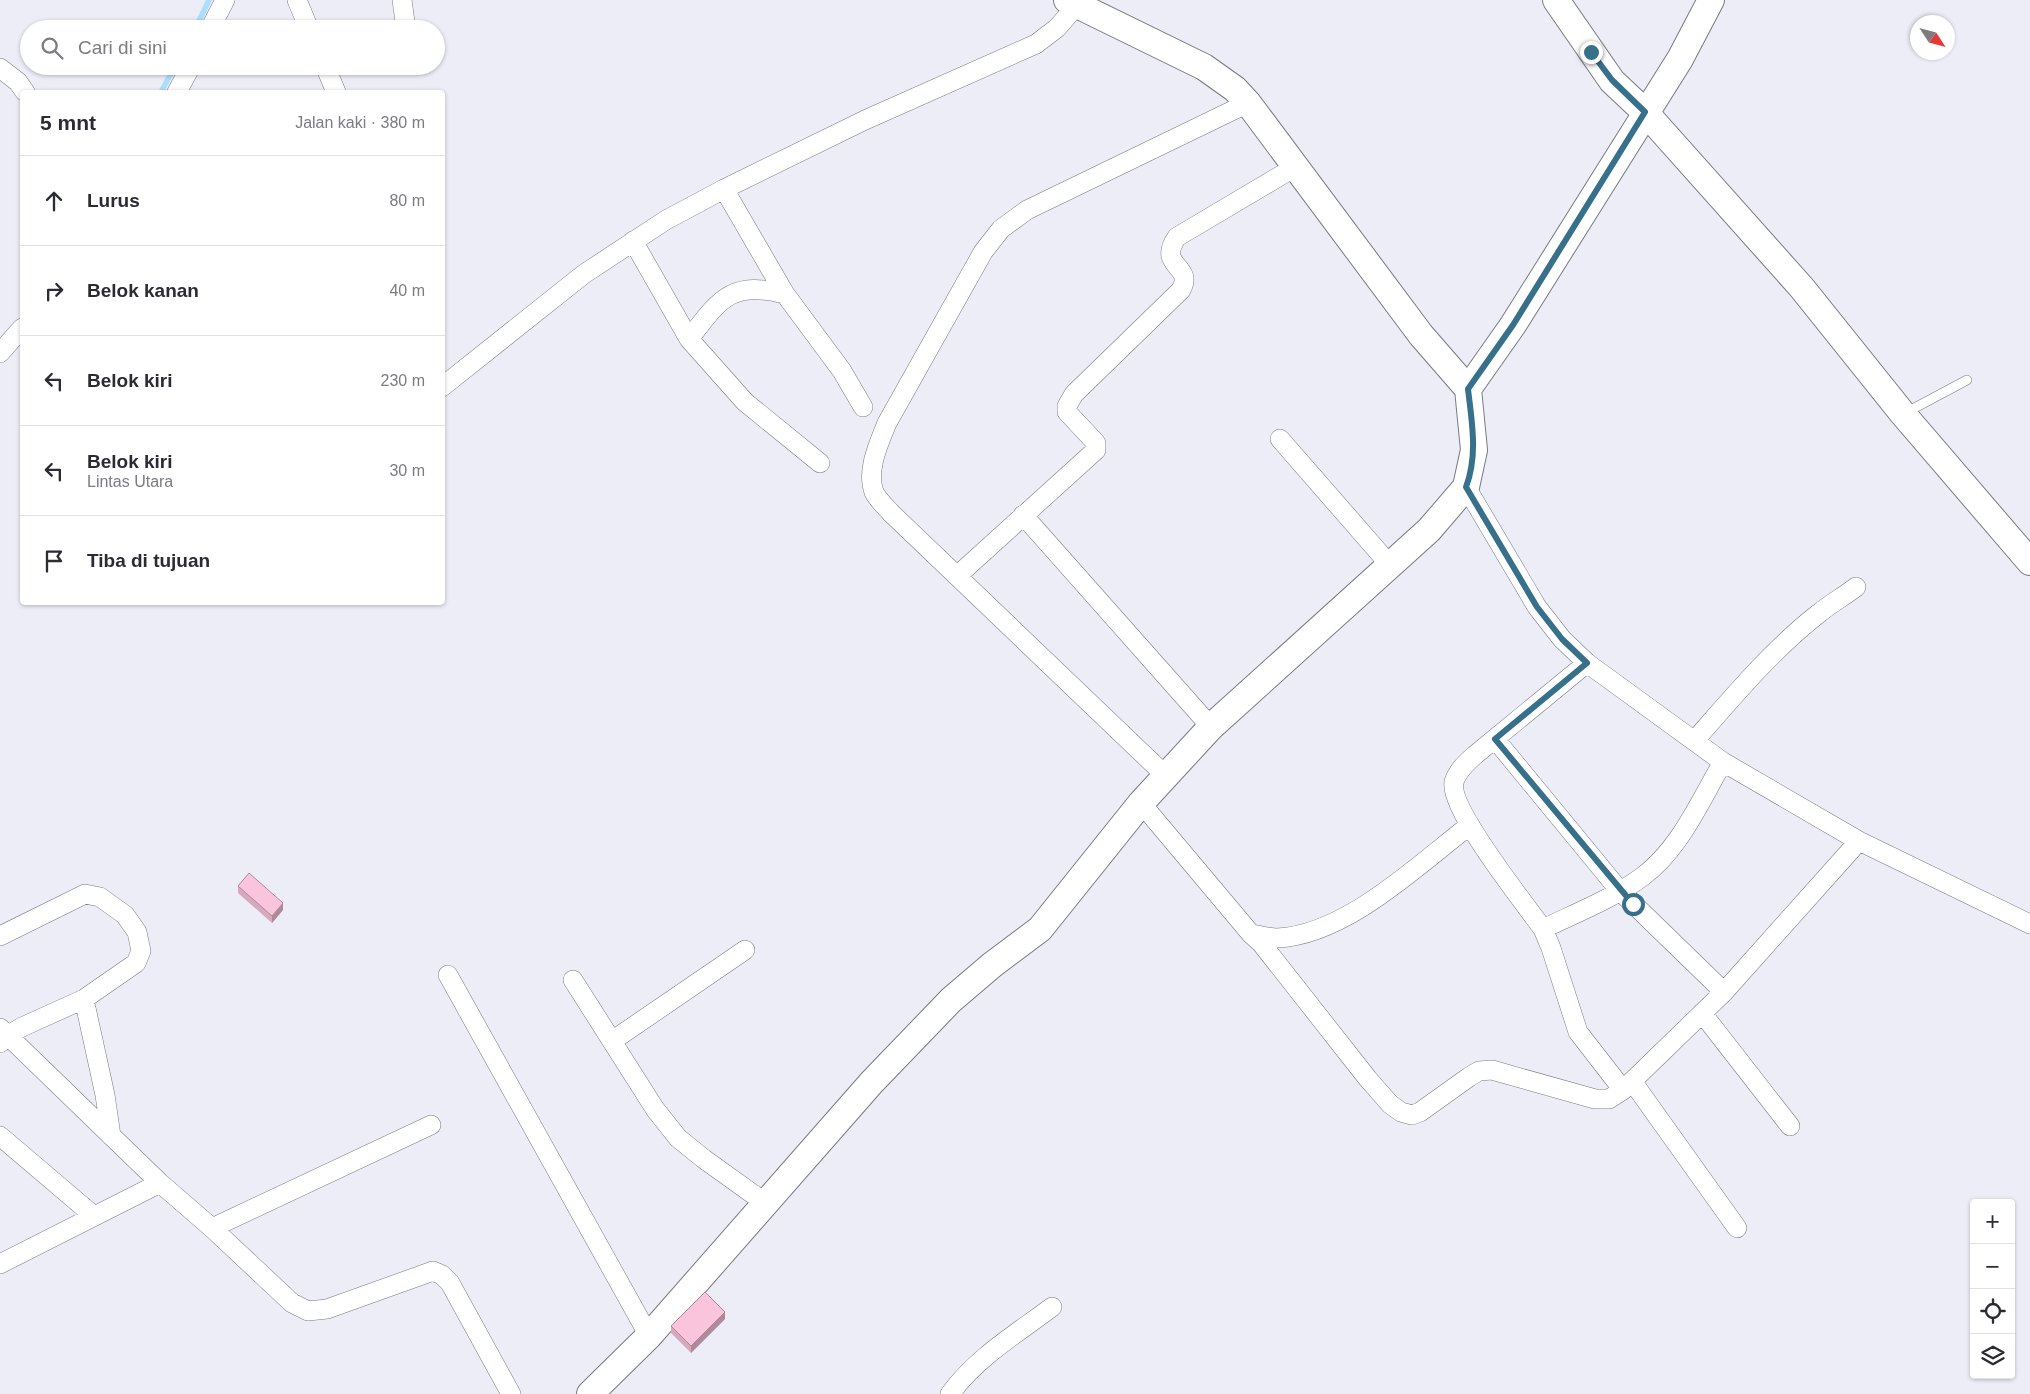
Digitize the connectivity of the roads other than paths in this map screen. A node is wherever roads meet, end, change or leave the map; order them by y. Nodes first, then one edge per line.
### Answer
1 (225, 0) edge
2 (297, 0) edge
3 (402, 0) edge
4 (1556, 0) edge
5 (1711, 0) edge
6 (1072, 2) edge
7 (215, 20) edge
8 (305, 20) edge
9 (405, 20) edge
10 (0, 68) edge
11 (186, 75) edge
12 (329, 75) edge
13 (24, 90) edge
14 (179, 90) edge
15 (335, 90) edge
16 (1248, 103) junction
17 (1645, 112) junction
18 (1295, 167) junction
19 (724, 189) junction
20 (633, 241) junction
21 (785, 294) junction
22 (20, 330) edge
23 (689, 339) junction
24 (0, 353) edge
25 (1967, 380) dead end
26 (445, 385) edge
27 (1468, 389) junction
28 (864, 407) dead end
29 (1903, 414) junction
30 (1280, 439) dead end
31 (820, 463) dead end
32 (1466, 487) junction
33 (1024, 515) junction
34 (2030, 562) edge
35 (1389, 564) junction
36 (957, 576) junction
37 (1856, 587) dead end
38 (1587, 663) junction
39 (1212, 727) junction
40 (1495, 739) junction
41 (1695, 740) junction
42 (1723, 762) junction
43 (1166, 776) junction
44 (1141, 803) junction
45 (1470, 825) junction
46 (1859, 841) junction
47 (1620, 891) junction
48 (2030, 924) edge
49 (1543, 929) junction
50 (1251, 934) junction
51 (0, 936) edge
52 (745, 950) dead end
53 (448, 975) dead end
54 (573, 980) dead end
55 (1724, 992) junction
56 (84, 998) junction
57 (1702, 1013) junction
58 (2, 1036) edge
59 (612, 1041) junction
60 (1627, 1086) junction
61 (431, 1125) dead end
62 (1790, 1126) dead end
63 (0, 1136) edge
64 (111, 1136) junction
65 (160, 1183) junction
66 (764, 1202) junction
67 (94, 1216) junction
68 (212, 1228) junction
69 (1736, 1228) dead end
70 (4, 1257) edge
71 (1052, 1307) dead end
72 (649, 1336) junction
73 (511, 1394) edge
74 (590, 1394) edge
75 (950, 1394) edge

1 - 7 street
2 - 8 street
3 - 9 street
4 - 17 street
5 - 17 street
6 - 16 street
6 - 19 street
10 - 13 street
11 - 14 street
12 - 15 street
16 - 18 street
16 - 36 street
17 - 27 street
17 - 29 street
18 - 27 street
18 - 33 street
19 - 20 street
19 - 21 street
20 - 23 street
20 - 26 street
21 - 23 street
21 - 28 street
22 - 24 street
23 - 31 street
25 - 29 lane
27 - 32 street
29 - 34 street
30 - 35 street
32 - 35 street
32 - 38 street
33 - 36 street
33 - 39 street
35 - 39 street
36 - 43 street
37 - 41 street
38 - 40 street
38 - 41 street
39 - 43 street
40 - 45 street
40 - 47 street
41 - 42 street
42 - 46 street
42 - 47 street
43 - 44 street
44 - 50 street
44 - 66 street
45 - 49 street
45 - 50 street
46 - 48 street
46 - 55 street
47 - 49 street
47 - 55 street
49 - 60 street
50 - 60 street
51 - 56 street
52 - 59 street
53 - 72 street
54 - 59 street
55 - 57 street
56 - 58 street
56 - 64 street
57 - 60 street
57 - 62 street
58 - 64 street
59 - 66 street
60 - 69 street
61 - 68 street
63 - 67 street
64 - 65 street
65 - 67 street
65 - 68 street
66 - 72 street
67 - 70 street
68 - 73 street
71 - 75 street
72 - 74 street

